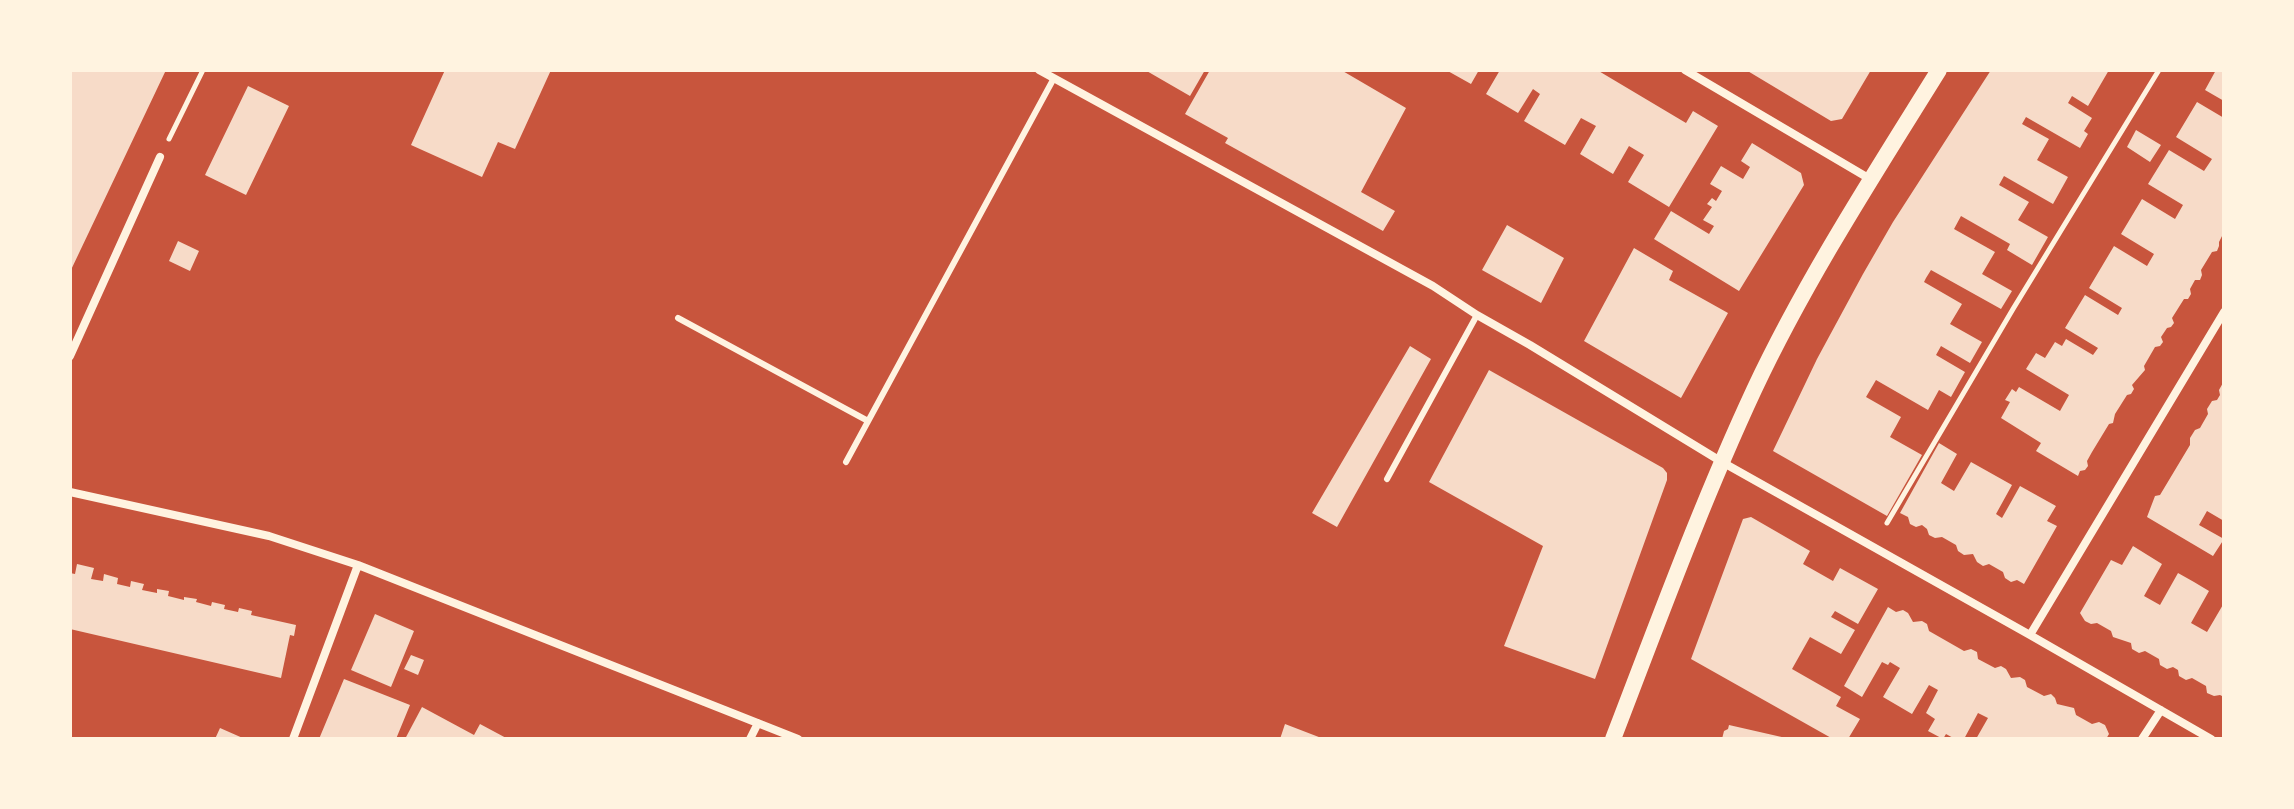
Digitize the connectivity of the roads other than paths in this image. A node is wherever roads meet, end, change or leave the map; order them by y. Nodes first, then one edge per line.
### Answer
1 (1039, 70) edge
2 (1685, 70) edge
3 (1939, 70) edge
4 (1054, 78) junction
5 (160, 157) road end
6 (1871, 180) junction
7 (2224, 312) edge
8 (1477, 315) junction
9 (678, 318) dead end
10 (70, 356) edge
11 (868, 421) junction
12 (846, 462) dead end
13 (1722, 462) junction
14 (1387, 479) dead end
15 (70, 492) edge
16 (358, 565) junction
17 (2030, 635) junction
18 (2161, 710) junction
19 (758, 723) junction
20 (293, 739) edge
21 (750, 739) edge
22 (798, 739) edge
23 (1613, 739) edge
24 (2142, 739) edge
25 (2211, 739) edge

1 - 4 street
2 - 6 street
3 - 6 main road
4 - 8 street
4 - 11 lane
5 - 10 street
6 - 13 main road
7 - 17 street
8 - 13 street
8 - 14 lane
9 - 11 lane
11 - 12 lane
13 - 17 street
13 - 23 main road
15 - 16 street
16 - 19 street
16 - 20 street
17 - 18 street
18 - 24 street
18 - 25 street
19 - 21 street
19 - 22 street

